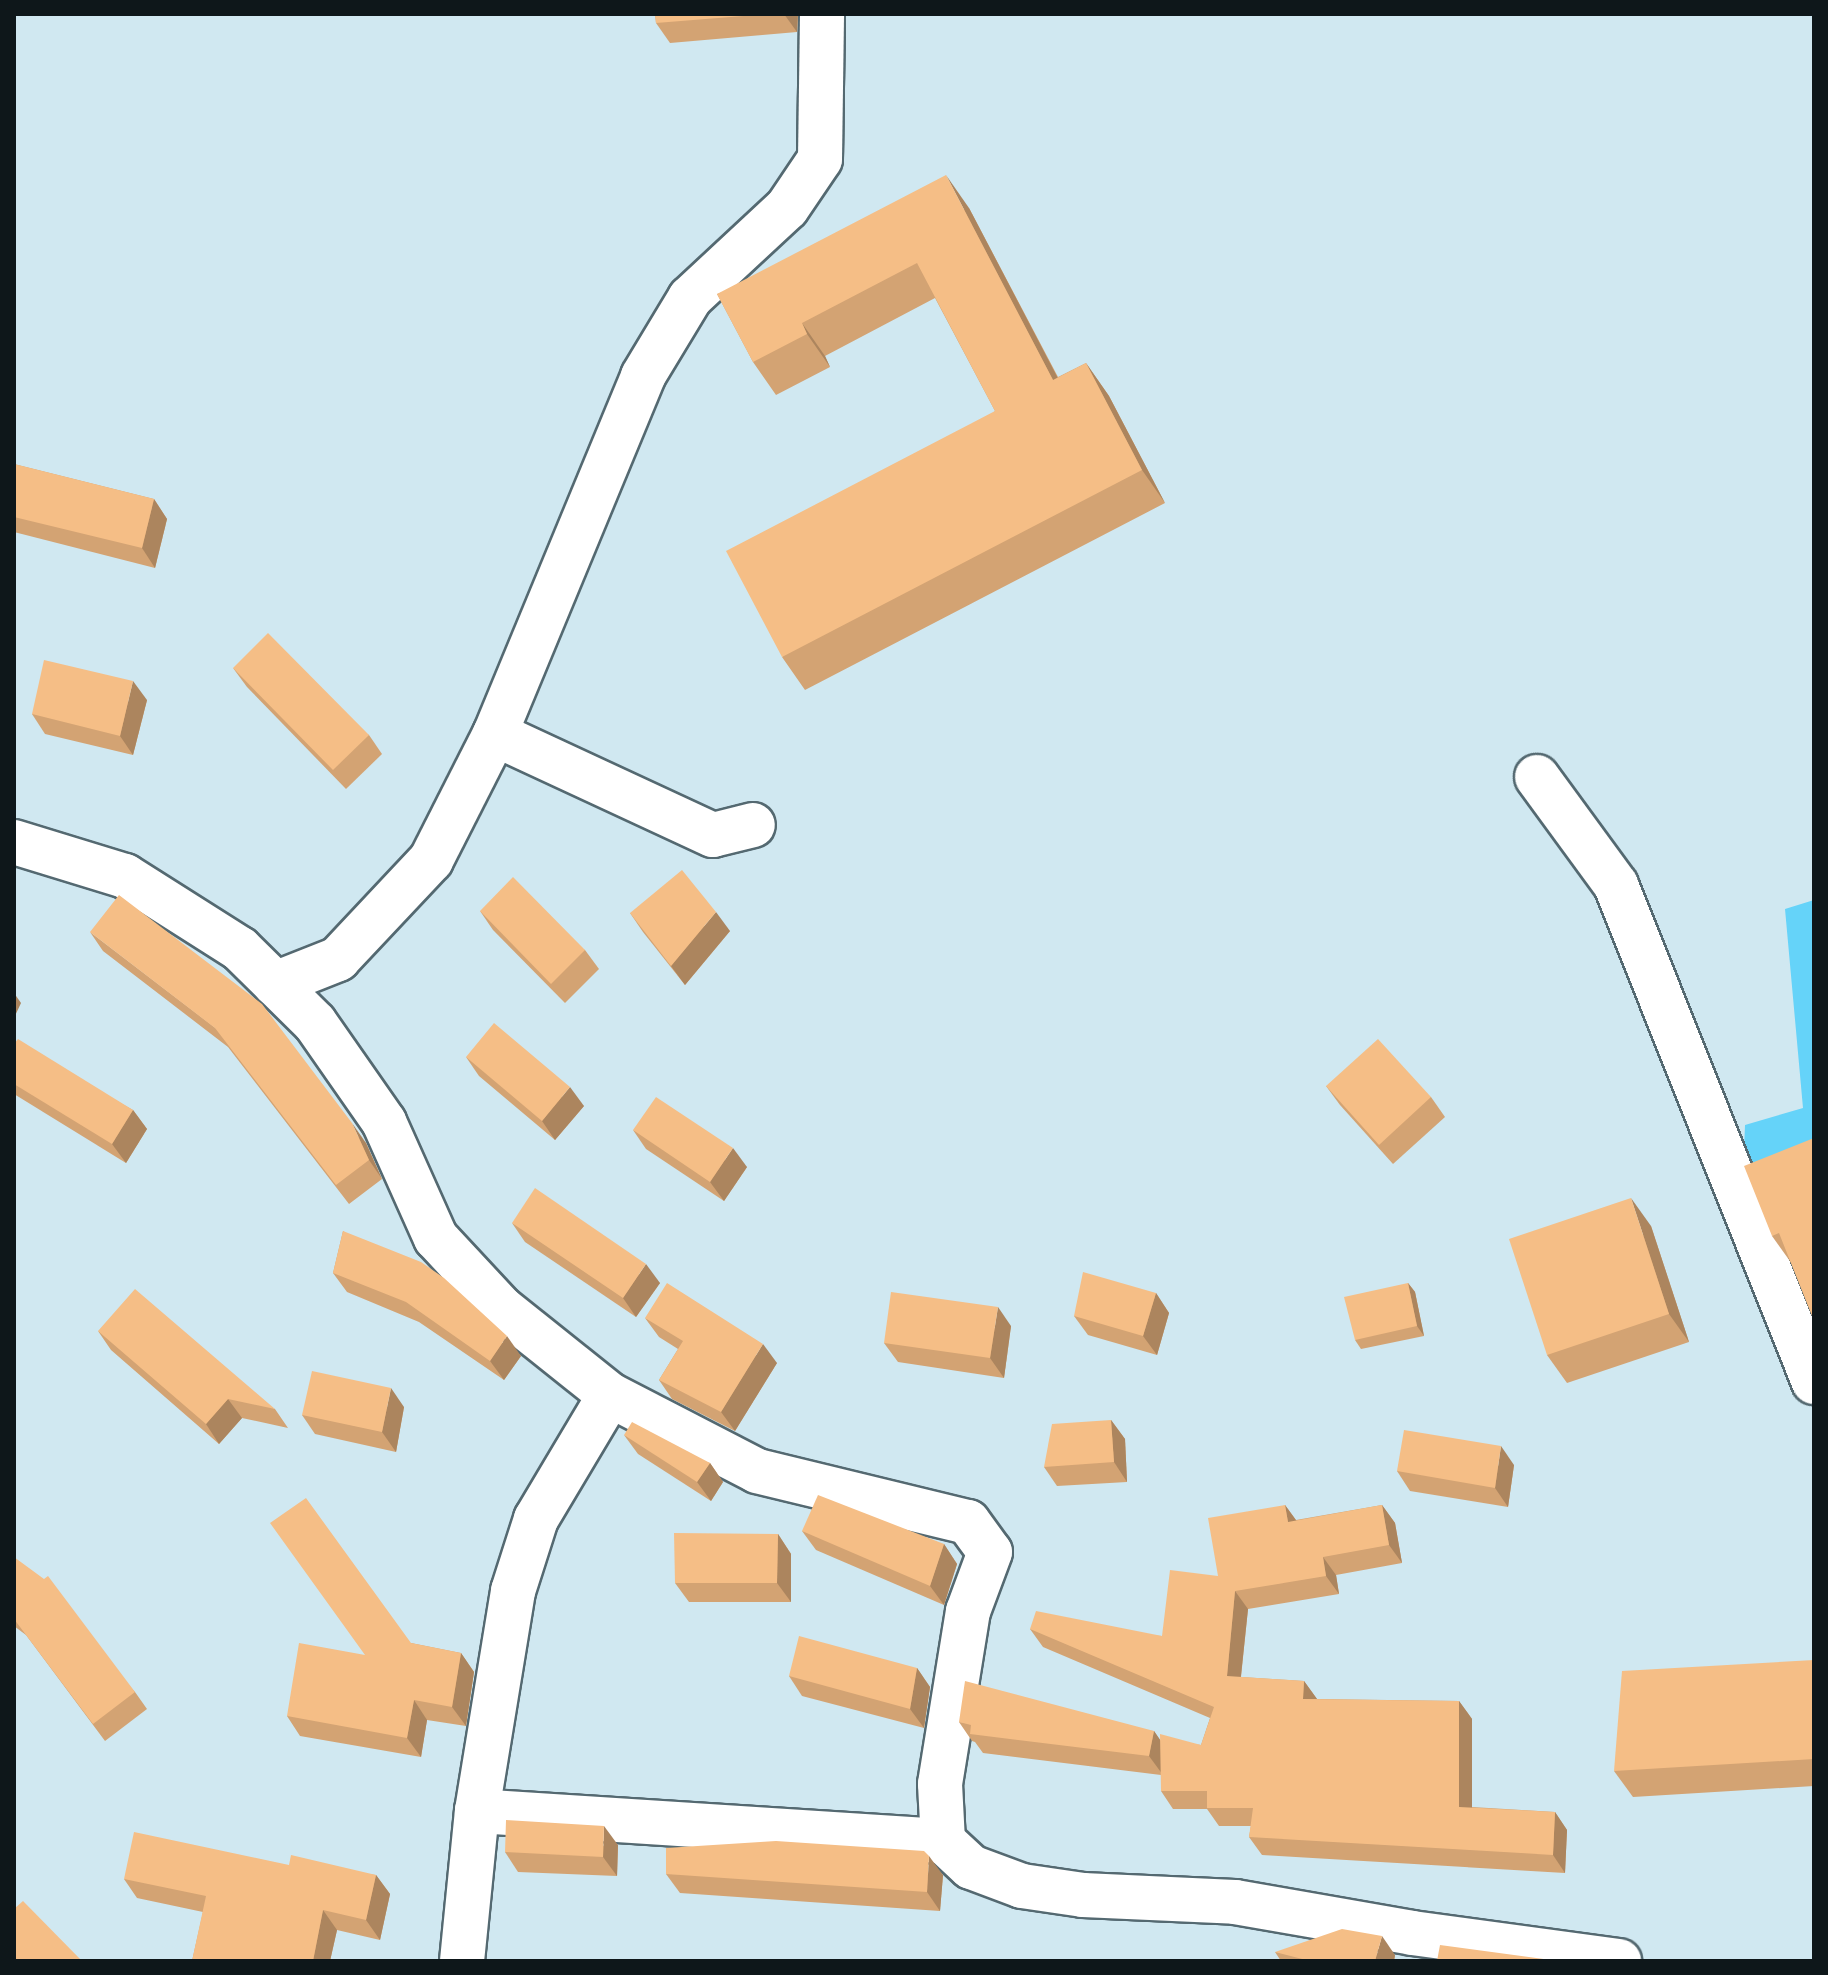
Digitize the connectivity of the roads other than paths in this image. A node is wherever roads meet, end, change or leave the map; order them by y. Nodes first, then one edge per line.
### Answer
1 (822, 14) edge
2 (495, 734) junction
3 (1537, 777) dead end
4 (753, 825) dead end
5 (14, 842) edge
6 (275, 984) junction
7 (1814, 1382) edge
8 (610, 1395) junction
9 (477, 1811) junction
10 (943, 1841) junction
11 (462, 1961) edge
12 (1619, 1961) edge

1 - 2 street
2 - 4 street
2 - 6 street
3 - 7 street
5 - 6 street
6 - 8 street
8 - 9 street
8 - 10 street
9 - 10 street
9 - 11 street
10 - 12 street

